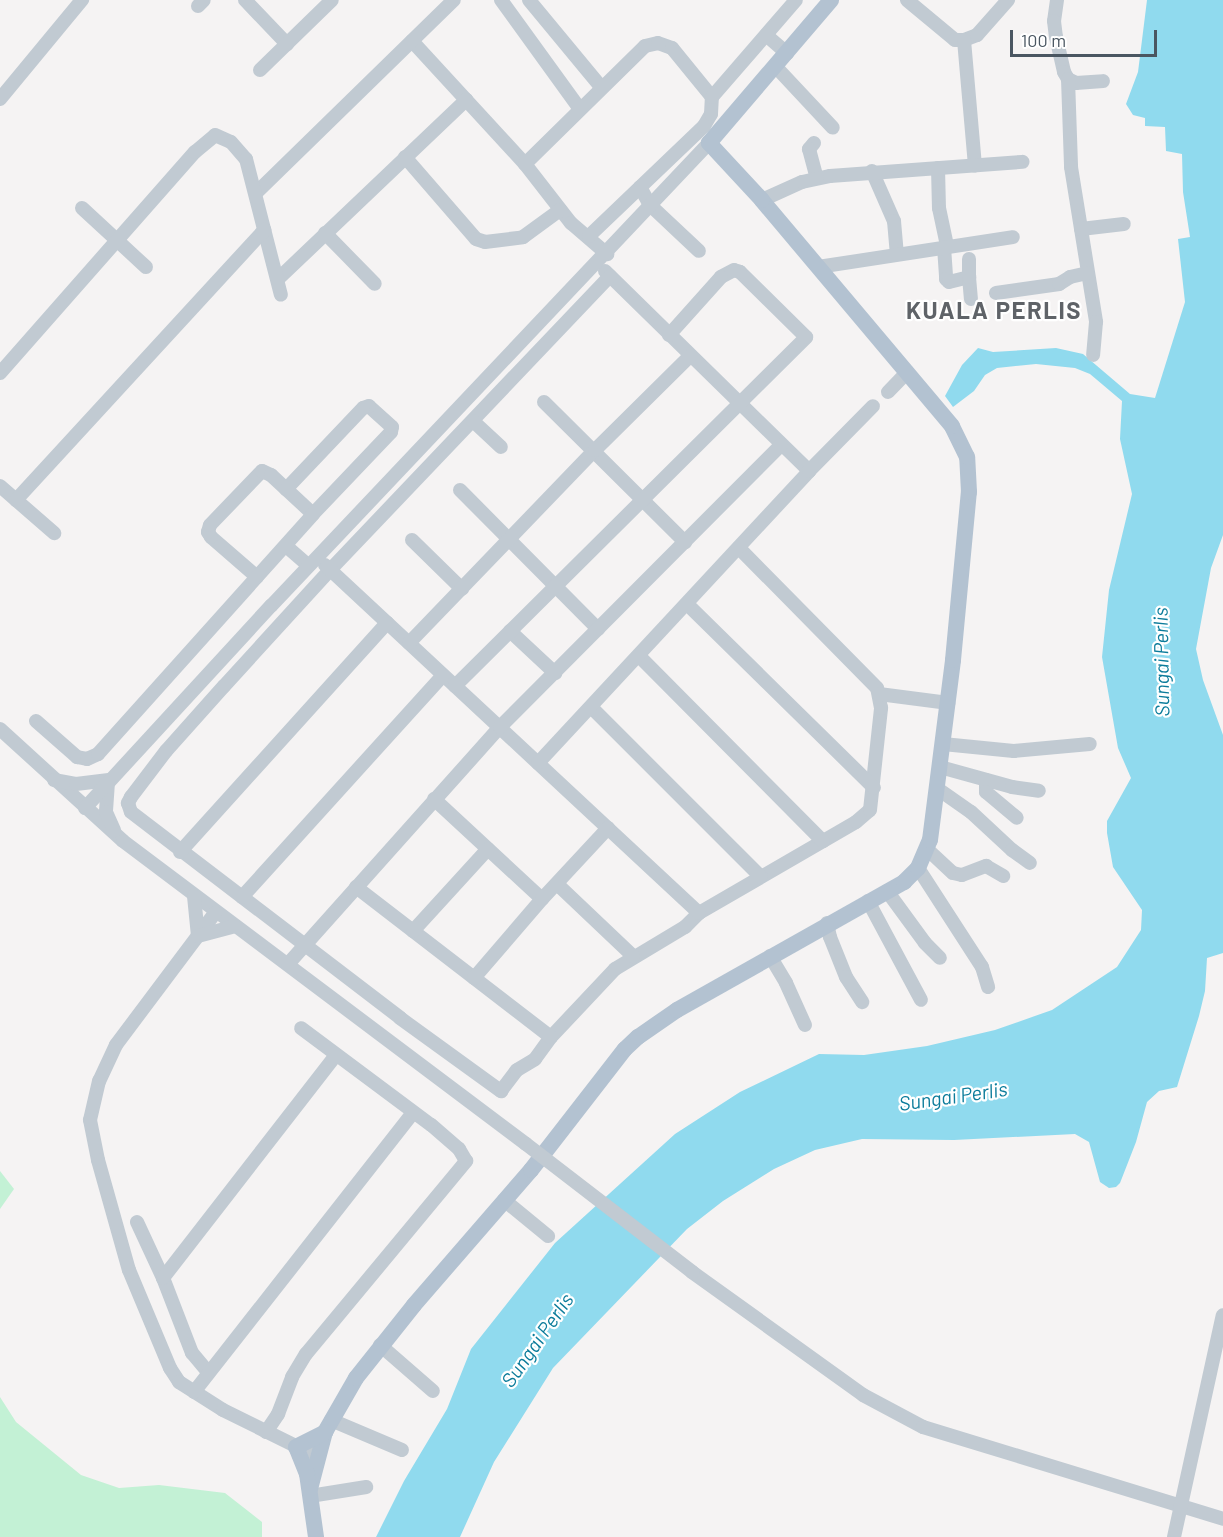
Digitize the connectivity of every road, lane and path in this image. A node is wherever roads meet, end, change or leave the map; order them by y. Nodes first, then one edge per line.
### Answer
1 (245, 0) edge
2 (332, 0) edge
3 (454, 0) edge
4 (501, 0) edge
5 (529, 0) edge
6 (796, 0) edge
7 (831, 0) edge
8 (907, 0) edge
9 (1008, 0) edge
10 (1057, 0) edge
11 (77, 3) edge
12 (766, 35) junction
13 (964, 40) junction
14 (412, 41) junction
15 (287, 44) junction
16 (787, 53) junction
17 (776, 67) junction
18 (260, 70) dead end
19 (1068, 79) junction
20 (1102, 81) dead end
21 (602, 87) junction
22 (712, 97) junction
23 (0, 99) edge
24 (466, 100) junction
25 (580, 109) junction
26 (833, 128) dead end
27 (709, 143) junction
28 (814, 143) dead end
29 (405, 157) junction
30 (1022, 162) dead end
31 (525, 164) junction
32 (975, 166) junction
33 (938, 168) junction
34 (872, 171) junction
35 (817, 178) junction
36 (256, 192) junction
37 (645, 196) junction
38 (762, 200) junction
39 (82, 208) dead end
40 (557, 213) junction
41 (1124, 224) dead end
42 (1081, 229) junction
43 (264, 230) junction
44 (325, 233) junction
45 (1013, 237) dead end
46 (118, 239) junction
47 (946, 246) junction
48 (598, 249) junction
49 (699, 251) dead end
50 (897, 254) junction
51 (969, 259) dead end
52 (146, 267) dead end
53 (818, 267) junction
54 (1088, 273) junction
55 (610, 276) junction
56 (969, 277) junction
57 (278, 279) junction
58 (375, 284) dead end
59 (996, 293) dead end
60 (281, 295) dead end
61 (971, 299) dead end
62 (669, 335) junction
63 (1094, 355) dead end
64 (690, 356) junction
65 (908, 372) junction
66 (0, 373) edge
67 (888, 392) dead end
68 (544, 402) dead end
69 (740, 405) junction
70 (873, 406) dead end
71 (473, 421) junction
72 (439, 429) junction
73 (453, 442) junction
74 (781, 445) junction
75 (501, 447) dead end
76 (595, 450) junction
77 (809, 471) junction
78 (0, 486) edge
79 (286, 489) junction
80 (460, 490) dead end
81 (643, 498) junction
82 (16, 500) junction
83 (313, 514) junction
84 (54, 533) dead end
85 (509, 539) junction
86 (412, 540) dead end
87 (685, 542) junction
88 (286, 546) junction
89 (739, 548) junction
90 (313, 562) junction
91 (330, 570) junction
92 (257, 577) junction
93 (555, 586) junction
94 (462, 589) junction
95 (687, 604) junction
96 (387, 622) junction
97 (598, 629) junction
98 (510, 631) junction
99 (409, 643) junction
100 (639, 656) junction
101 (555, 673) junction
102 (443, 675) junction
103 (455, 686) junction
104 (879, 694) junction
105 (948, 703) junction
106 (591, 707) junction
107 (36, 721) dead end
108 (500, 728) junction
109 (0, 729) edge
110 (149, 736) junction
111 (942, 744) junction
112 (1090, 744) dead end
113 (166, 751) junction
114 (538, 763) junction
115 (940, 767) junction
116 (54, 780) junction
117 (109, 780) junction
118 (987, 780) junction
119 (874, 788) junction
120 (938, 789) junction
121 (1039, 791) dead end
122 (434, 799) junction
123 (85, 808) junction
124 (1017, 818) dead end
125 (608, 828) junction
126 (115, 835) junction
127 (823, 841) junction
128 (488, 849) junction
129 (927, 849) junction
130 (180, 852) junction
131 (1030, 863) dead end
132 (918, 868) junction
133 (1003, 876) dead end
134 (761, 877) junction
135 (557, 884) junction
136 (356, 887) junction
137 (887, 891) junction
138 (194, 896) junction
139 (242, 897) junction
140 (542, 899) junction
141 (868, 901) junction
142 (215, 913) junction
143 (699, 913) junction
144 (827, 923) junction
145 (235, 926) junction
146 (413, 931) junction
147 (198, 936) junction
148 (304, 944) junction
149 (633, 956) junction
150 (770, 956) junction
151 (940, 958) dead end
152 (288, 964) junction
153 (474, 978) junction
154 (988, 987) dead end
155 (921, 1000) dead end
156 (862, 1002) dead end
157 (805, 1025) dead end
158 (301, 1028) dead end
159 (551, 1037) junction
160 (336, 1055) junction
161 (413, 1113) junction
162 (504, 1200) junction
163 (137, 1222) dead end
164 (548, 1236) dead end
165 (163, 1278) junction
166 (1223, 1315) edge
167 (380, 1345) junction
168 (208, 1372) junction
169 (433, 1391) dead end
170 (194, 1392) junction
171 (328, 1426) junction
172 (266, 1432) junction
173 (289, 1444) junction
174 (402, 1450) dead end
175 (318, 1457) junction
176 (366, 1488) dead end
177 (310, 1492) junction
178 (1182, 1505) junction
179 (1223, 1519) edge
180 (316, 1537) edge
181 (1174, 1537) edge

1 - 15 street
2 - 15 street
3 - 14 street
4 - 25 street
5 - 21 street
6 - 12 street
7 - 16 main road
8 - 13 street
9 - 13 street
10 - 19 street
11 - 23 street
12 - 16 street
12 - 22 street
13 - 32 street
14 - 24 street
14 - 36 street
15 - 18 street
16 - 17 main road
17 - 26 street
17 - 27 main road
19 - 20 street
19 - 42 street
21 - 22 street
21 - 25 street
22 - 37 street
24 - 29 street
24 - 31 street
25 - 31 street
27 - 37 street
27 - 38 main road
28 - 35 street
29 - 40 street
29 - 44 street
30 - 32 street
31 - 40 street
32 - 33 street
33 - 34 street
33 - 47 street
34 - 35 street
34 - 50 street
35 - 38 street
36 - 43 street
36 - 46 street
37 - 48 street
37 - 48 street
37 - 49 street
38 - 53 main road
39 - 46 street
40 - 48 street
41 - 42 street
42 - 54 street
43 - 57 street
43 - 82 street
44 - 57 street
44 - 58 street
45 - 47 street
46 - 52 street
46 - 66 street
47 - 50 street
47 - 56 street
48 - 55 street
48 - 72 street
50 - 53 street
51 - 56 street
53 - 65 main road
54 - 59 street
54 - 63 street
55 - 62 street
55 - 71 street
56 - 61 street
57 - 60 street
62 - 64 street
62 - 69 street
64 - 69 street
64 - 76 street
65 - 67 street
65 - 105 main road
68 - 76 street
69 - 74 street
69 - 81 street
70 - 77 street
71 - 73 street
71 - 75 street
72 - 73 street
72 - 90 street
73 - 91 street
74 - 77 street
74 - 87 street
76 - 81 street
76 - 85 street
77 - 89 street
78 - 82 street
79 - 83 street
79 - 83 street
79 - 92 street
80 - 85 street
81 - 87 street
81 - 93 street
82 - 84 street
83 - 88 street
85 - 93 street
85 - 94 street
86 - 94 street
87 - 97 street
88 - 90 street
88 - 92 street
89 - 95 street
89 - 104 street
90 - 91 street
90 - 110 street
91 - 96 street
91 - 113 street
92 - 107 street
93 - 97 street
93 - 98 street
94 - 99 street
95 - 100 street
95 - 119 street
96 - 99 street
96 - 130 street
97 - 101 street
98 - 101 street
98 - 103 street
99 - 102 street
100 - 106 street
100 - 127 street
101 - 108 street
102 - 103 street
102 - 139 street
103 - 108 street
104 - 105 street
104 - 119 street
105 - 111 main road
106 - 114 street
106 - 134 street
108 - 114 street
108 - 122 street
109 - 116 street
110 - 113 street
110 - 117 street
111 - 112 street
111 - 115 main road
113 - 130 street
114 - 125 street
115 - 118 street
115 - 120 main road
116 - 117 street
116 - 123 street
117 - 123 street
117 - 126 street
118 - 121 street
118 - 124 street
119 - 127 street
120 - 129 main road
120 - 131 street
122 - 128 street
122 - 136 street
123 - 126 street
125 - 135 street
125 - 143 street
126 - 138 street
127 - 134 street
128 - 140 street
128 - 146 street
129 - 132 main road
129 - 133 street
130 - 139 street
132 - 137 main road
132 - 154 street
134 - 143 street
135 - 140 street
135 - 149 street
136 - 146 street
136 - 148 street
137 - 141 main road
137 - 151 street
138 - 142 street
138 - 147 street
139 - 148 street
140 - 153 street
141 - 144 main road
141 - 155 street
142 - 145 street
142 - 147 street
143 - 149 street
144 - 150 main road
144 - 156 street
145 - 147 street
145 - 152 street
146 - 153 street
147 - 170 street
148 - 152 street
148 - 159 street
149 - 159 street
150 - 157 street
150 - 162 main road
152 - 178 street, bridge
153 - 159 street
158 - 160 street
160 - 161 street
160 - 165 street
161 - 168 street
161 - 172 street
162 - 164 street
162 - 167 main road
163 - 165 street
165 - 168 street
166 - 178 street
167 - 169 street
167 - 171 main road
168 - 170 street
170 - 172 street
171 - 173 main road
171 - 174 street
171 - 175 main road
172 - 173 street
173 - 175 street
173 - 177 main road
175 - 177 main road
176 - 177 street
177 - 180 main road
178 - 179 street
178 - 181 street

